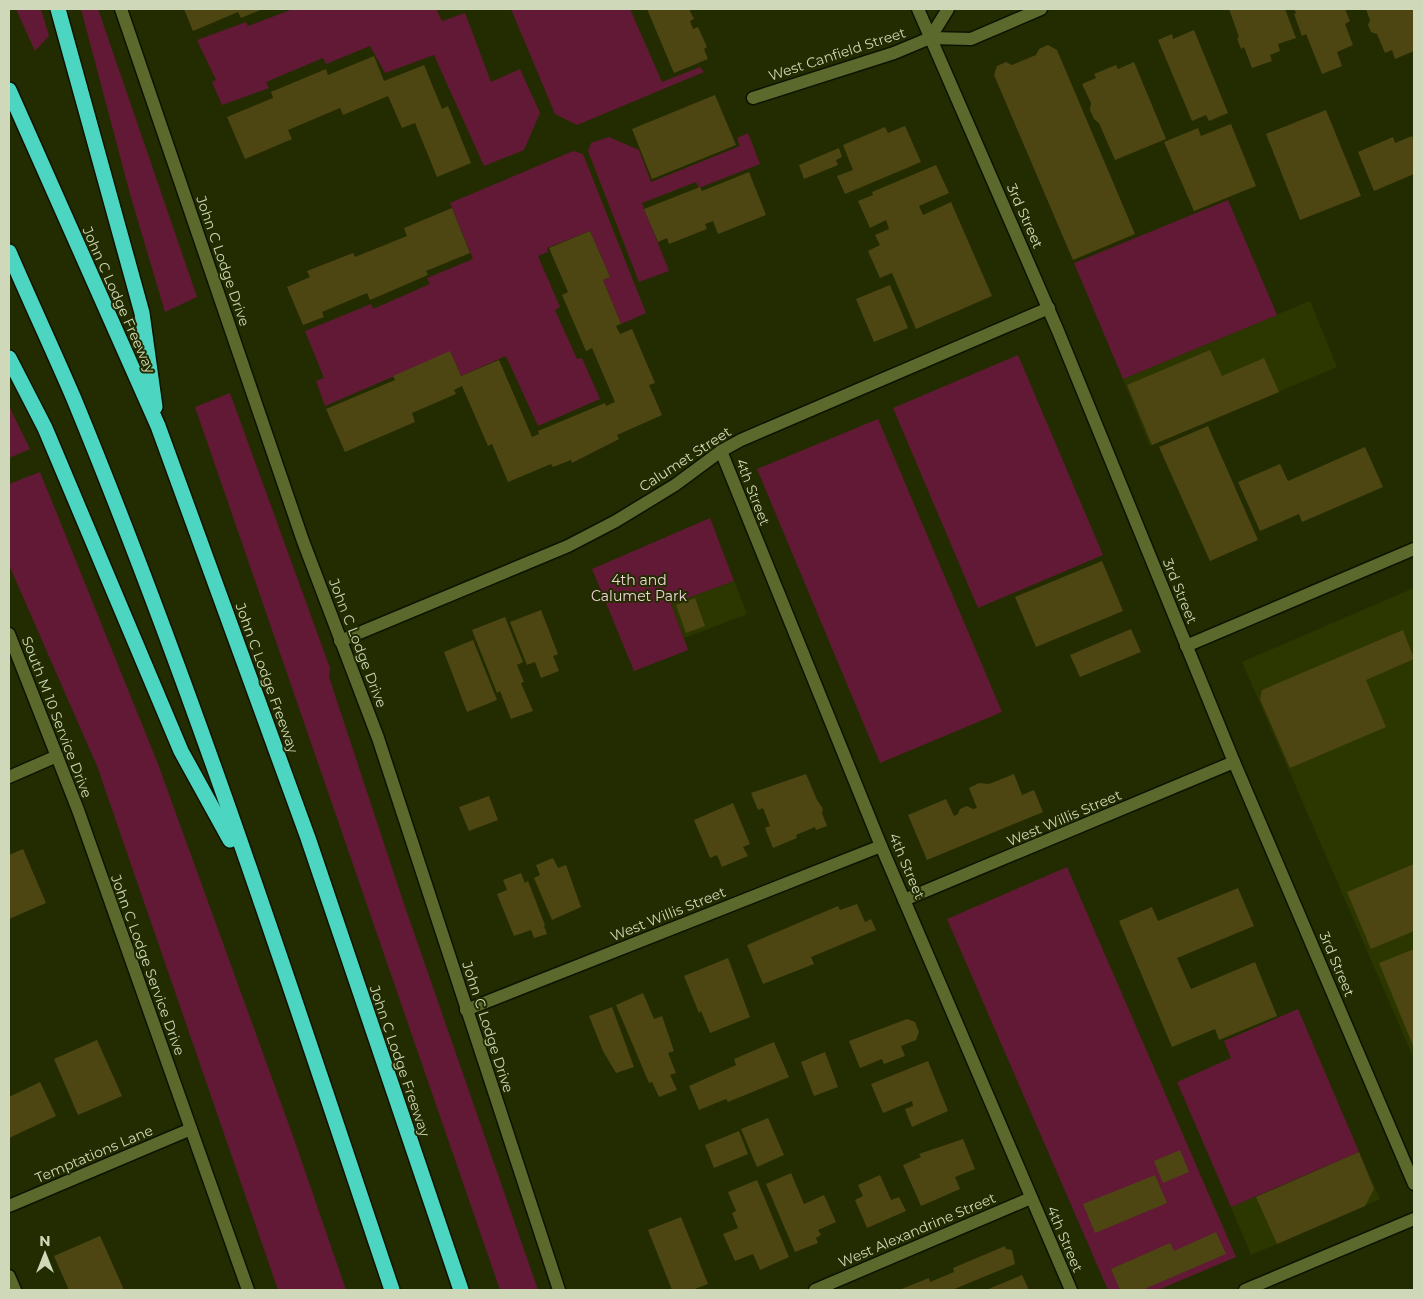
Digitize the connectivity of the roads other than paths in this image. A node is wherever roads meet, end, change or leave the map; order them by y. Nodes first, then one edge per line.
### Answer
1 (58, 9) edge
2 (121, 9) edge
3 (918, 9) edge
4 (948, 9) edge
5 (1042, 9) edge
6 (930, 38) junction
7 (9, 90) edge
8 (753, 98) dead end
9 (9, 252) edge
10 (1049, 308) junction
11 (9, 358) edge
12 (158, 426) junction
13 (721, 451) junction
14 (1414, 549) edge
15 (9, 634) edge
16 (340, 642) junction
17 (1186, 646) junction
18 (57, 756) junction
19 (1234, 762) junction
20 (9, 777) edge
21 (78, 810) joint
22 (882, 846) junction
23 (252, 879) junction
24 (904, 900) junction
25 (466, 1010) junction
26 (191, 1129) junction
27 (1410, 1163) edge
28 (1414, 1184) edge
29 (1031, 1198) junction
30 (9, 1206) edge
31 (1414, 1219) edge
32 (9, 1276) edge
33 (15, 1290) edge
34 (248, 1290) edge
35 (392, 1290) edge
36 (461, 1290) edge
37 (559, 1290) edge
38 (815, 1290) edge
39 (1071, 1290) edge
40 (1245, 1290) edge

1 - 12 highway
2 - 16 street, John C Lodge Drive
3 - 6 street, 3rd Street
4 - 6 street
5 - 6 street, West Canfield Street
6 - 8 street, West Canfield Street
6 - 10 street, 3rd Street
7 - 12 highway, John C Lodge Freeway
9 - 23 highway
10 - 13 street, Calumet Street
10 - 17 street, 3rd Street
11 - 23 highway
12 - 36 highway, John C Lodge Freeway
13 - 16 street, Calumet Street
13 - 22 street, 4th Street
14 - 17 street
15 - 18 street, South M 10 Service Drive
16 - 25 street, John C Lodge Drive
17 - 19 street, 3rd Street
18 - 20 street
18 - 21 street, South M 10 Service Drive
19 - 24 street, West Willis Street
19 - 27 street, 3rd Street
21 - 26 street, John C Lodge Service Drive
22 - 24 street, 4th Street
22 - 25 street, West Willis Street
23 - 35 highway
24 - 29 street, 4th Street
25 - 37 street, John C Lodge Drive
26 - 30 street, Temptations Lane
26 - 34 street
27 - 28 street, 3rd Street
29 - 38 street, West Alexandrine Street
29 - 39 street, 4th Street
31 - 40 street
32 - 33 street

